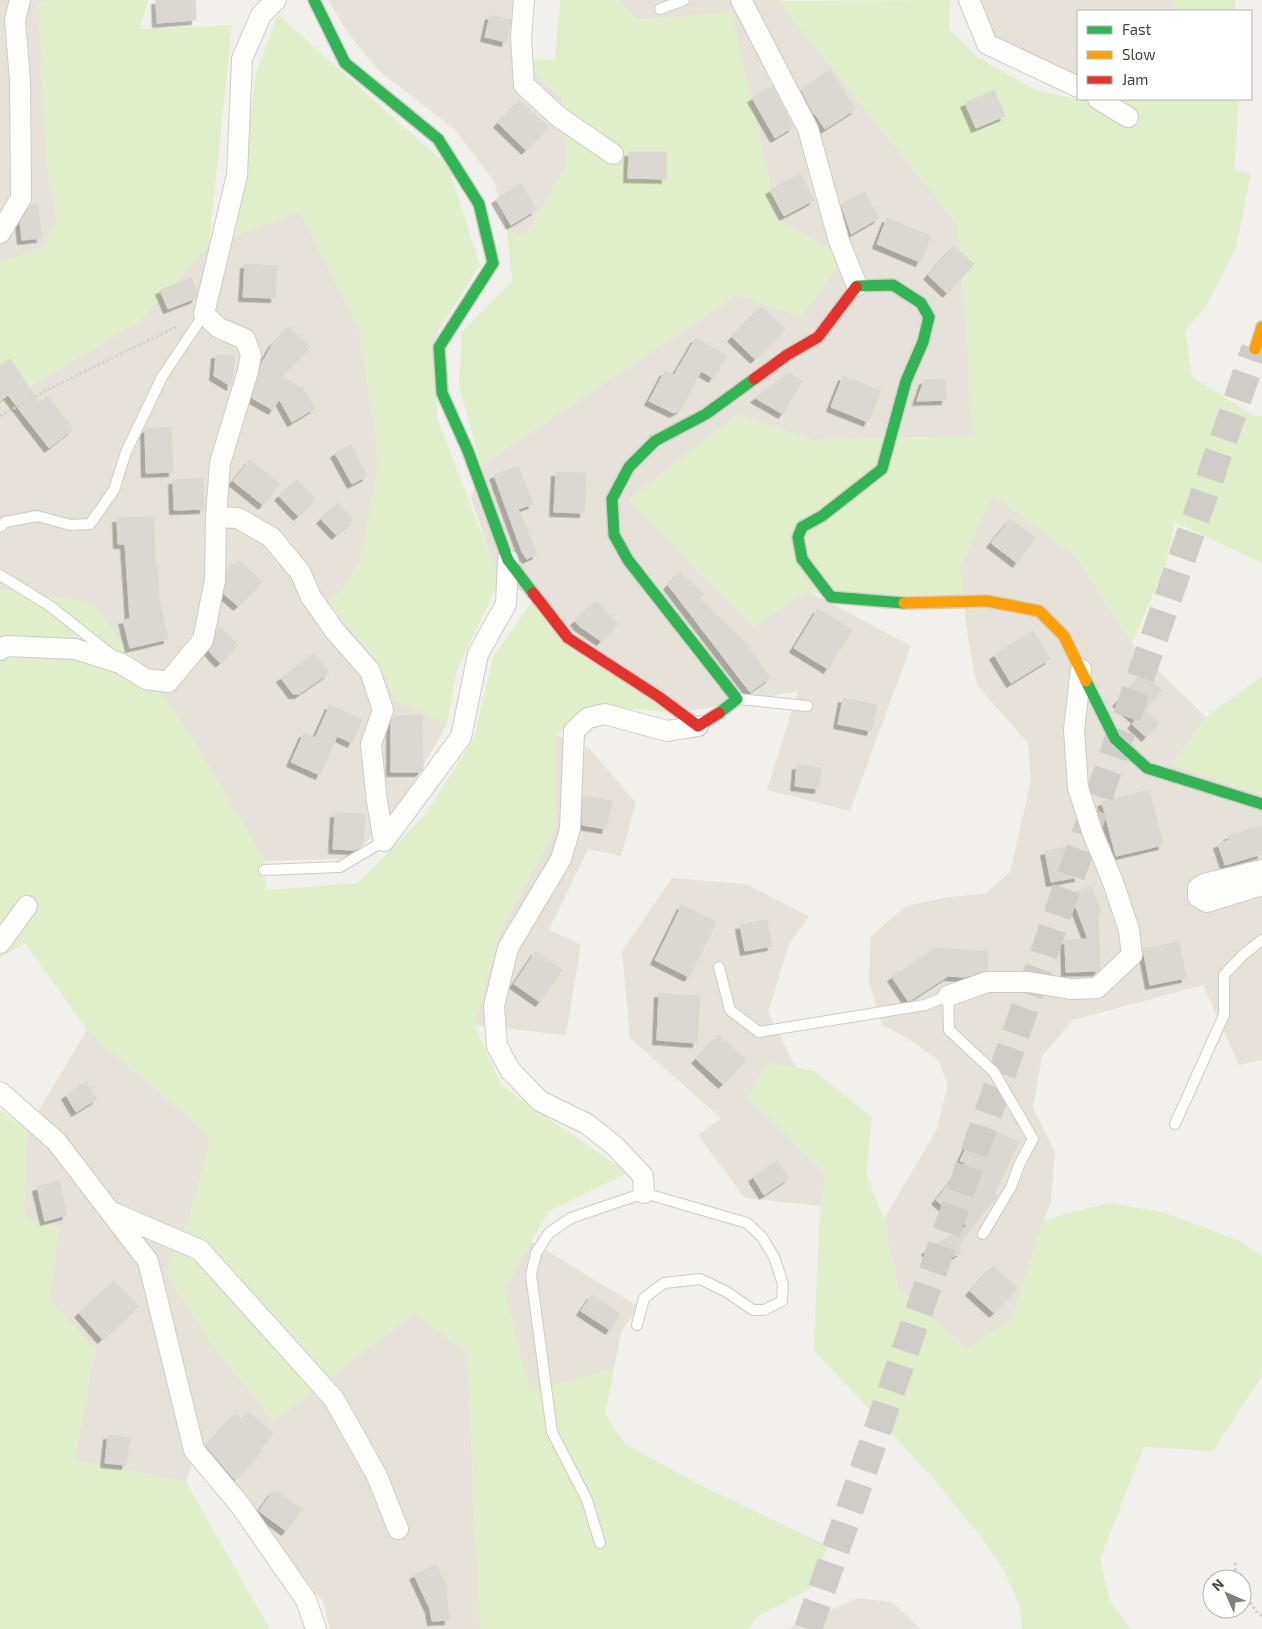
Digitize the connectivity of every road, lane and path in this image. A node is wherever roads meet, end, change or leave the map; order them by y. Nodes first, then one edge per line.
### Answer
1 (20, 0) edge
2 (276, 0) edge
3 (314, 0) edge
4 (524, 0) edge
5 (684, 0) edge
6 (741, 0) edge
7 (968, 0) edge
8 (660, 9) dead end
9 (1077, 87) edge
10 (1100, 100) edge
11 (1128, 117) dead end
12 (613, 154) dead end
13 (0, 233) edge
14 (857, 286) junction
15 (204, 314) junction
16 (1262, 327) edge
17 (1255, 348) tunnel mouth
18 (0, 416) edge
19 (216, 517) junction
20 (0, 527) edge
21 (508, 560) junction
22 (0, 575) edge
23 (0, 650) edge
24 (120, 663) junction
25 (1081, 669) junction
26 (737, 699) junction
27 (807, 706) dead end
28 (698, 726) junction
29 (1262, 804) edge
30 (384, 841) junction
31 (264, 870) dead end
32 (1262, 870) edge
33 (1262, 885) edge
34 (27, 906) dead end
35 (1262, 940) edge
36 (0, 943) edge
37 (719, 967) dead end
38 (948, 996) junction
39 (0, 1092) edge
40 (1174, 1124) dead end
41 (644, 1193) junction
42 (112, 1212) junction
43 (983, 1234) dead end
44 (637, 1325) dead end
45 (398, 1529) dead end
46 (600, 1542) dead end
47 (1235, 1563) dead end
48 (1235, 1569) edge
49 (1252, 1605) edge
50 (1262, 1616) edge
51 (316, 1629) edge

1 - 13 street
2 - 15 street
3 - 21 main road
4 - 12 street
5 - 8 lane
6 - 14 street
7 - 9 street
10 - 11 street
14 - 25 main road
14 - 26 main road
15 - 18 path
15 - 19 street
15 - 20 lane
16 - 17 main road
19 - 24 street
19 - 30 street
21 - 28 main road
21 - 30 street
22 - 24 lane
23 - 24 street
25 - 29 main road
25 - 38 street
26 - 27 lane
26 - 28 main road
28 - 41 street
30 - 31 lane
32 - 33 street
34 - 36 street
35 - 40 lane
37 - 38 lane
38 - 43 lane
39 - 42 street
41 - 44 lane
41 - 46 lane
42 - 45 street
42 - 51 street
47 - 48 path
49 - 50 path

